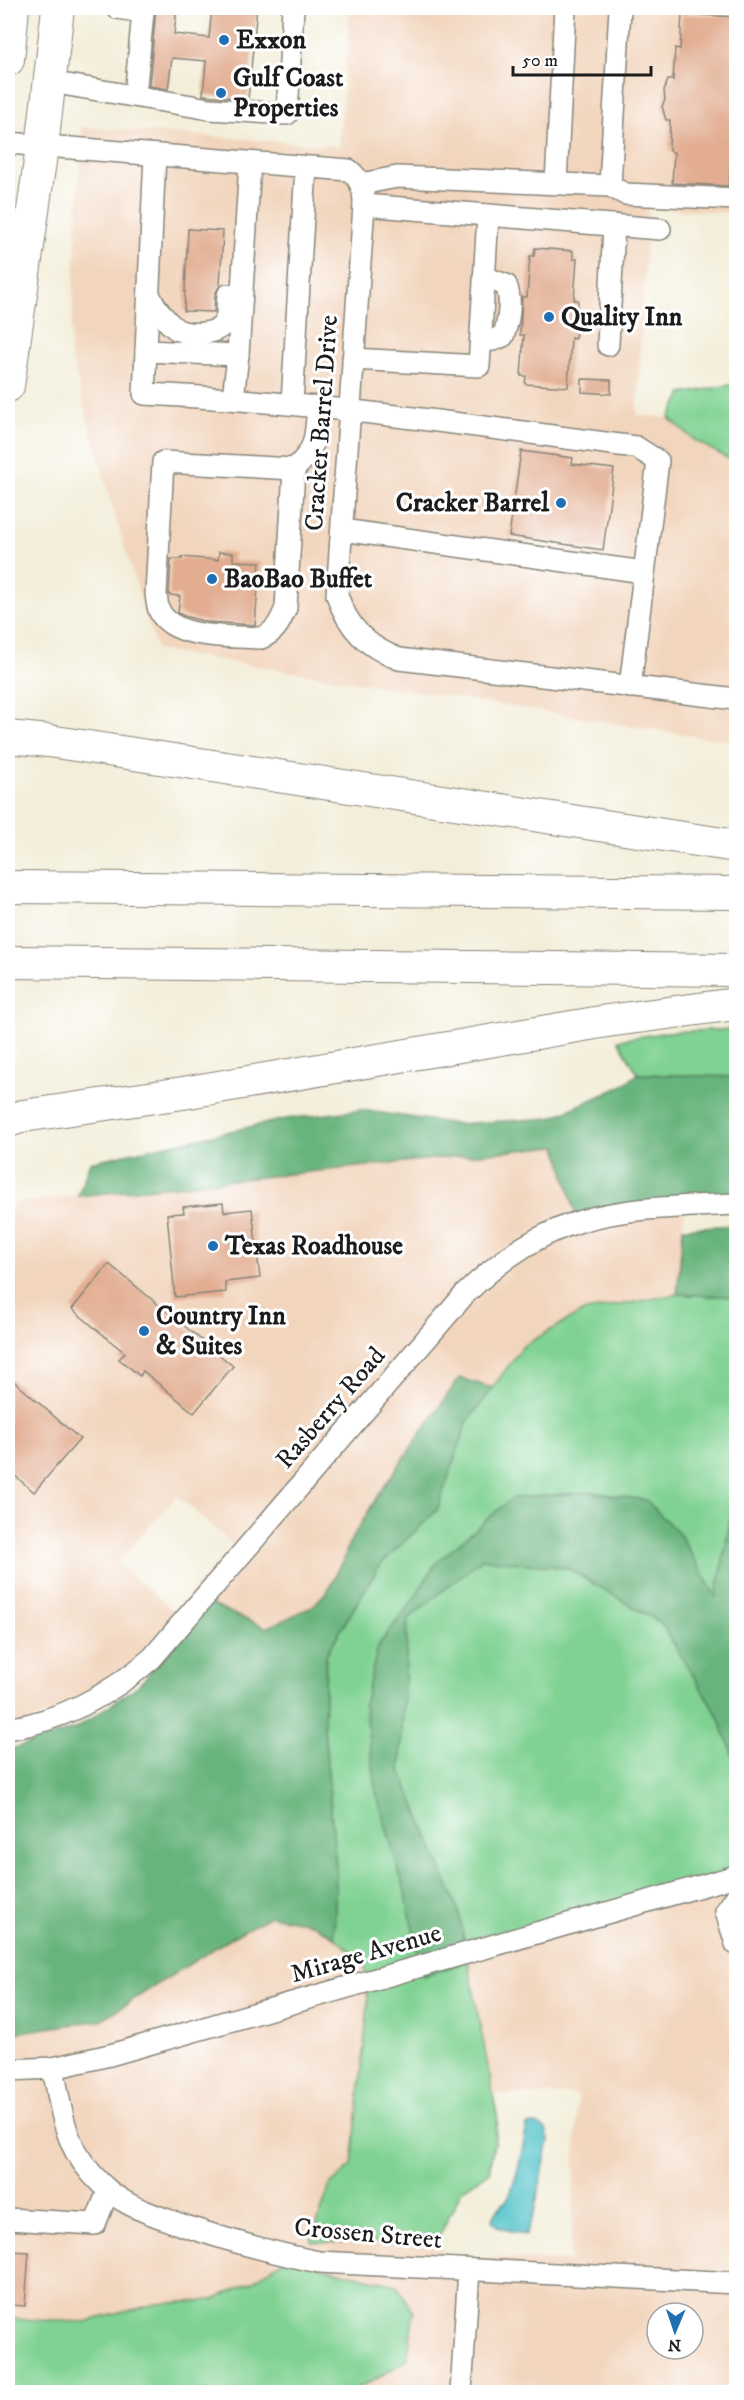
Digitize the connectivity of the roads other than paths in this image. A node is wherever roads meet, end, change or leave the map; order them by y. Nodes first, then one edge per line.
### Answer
1 (13, 8) edge
2 (58, 8) edge
3 (117, 8) edge
4 (293, 8) edge
5 (565, 8) edge
6 (620, 8) edge
7 (144, 10) edge
8 (8, 60) edge
9 (50, 81) junction
10 (135, 96) junction
11 (8, 143) edge
12 (42, 147) junction
13 (155, 155) junction
14 (250, 163) junction
15 (306, 167) junction
16 (556, 183) junction
17 (610, 186) junction
18 (363, 194) junction
19 (736, 199) edge
20 (247, 207) junction
21 (488, 215) junction
22 (614, 225) junction
23 (660, 229) dead end
24 (149, 295) junction
25 (608, 345) dead end
26 (146, 351) junction
27 (238, 356) junction
28 (353, 359) junction
29 (8, 386) edge
30 (233, 398) junction
31 (292, 404) junction
32 (318, 406) junction
33 (350, 410) junction
34 (294, 469) junction
35 (342, 530) junction
36 (644, 572) junction
37 (630, 687) junction
38 (736, 699) edge
39 (8, 721) edge
40 (8, 737) edge
41 (49, 741) junction
42 (736, 846) edge
43 (8, 887) edge
44 (736, 893) edge
45 (8, 962) edge
46 (736, 970) edge
47 (736, 1004) edge
48 (8, 1121) edge
49 (736, 1203) edge
50 (8, 1729) edge
51 (735, 1885) edge
52 (736, 1944) edge
53 (53, 2068) junction
54 (8, 2070) edge
55 (108, 2191) junction
56 (8, 2219) edge
57 (470, 2270) junction
58 (736, 2283) edge
59 (460, 2392) edge

1 - 8 highway
2 - 9 highway
3 - 7 street
4 - 10 street
5 - 16 street
6 - 17 street
7 - 10 street
9 - 10 street
9 - 12 highway
11 - 12 street
12 - 13 street
12 - 29 highway
13 - 14 street
13 - 24 street
14 - 15 street
14 - 20 street
15 - 18 street
15 - 31 street
16 - 17 street
16 - 18 street
17 - 19 street
18 - 21 street
18 - 28 street, Cracker Barrel Drive
20 - 24 street
20 - 27 street
21 - 22 street
21 - 28 street
22 - 23 street
22 - 25 street
24 - 26 street
26 - 27 street
26 - 30 street
27 - 30 street
28 - 33 street, Cracker Barrel Drive
30 - 31 street
31 - 32 street
32 - 33 street
32 - 34 street
33 - 35 street, Cracker Barrel Drive
33 - 36 street
34 - 34 street
35 - 36 street
35 - 37 street, Cracker Barrel Drive
36 - 37 street
37 - 38 street, Cracker Barrel Drive
39 - 41 highway
40 - 41 highway
41 - 42 highway
43 - 44 highway
45 - 46 highway
47 - 48 highway
49 - 50 street, Rasberry Road
51 - 52 street
51 - 53 street, Mirage Avenue
53 - 54 street, Mirage Avenue
53 - 55 street, Crossen Street
55 - 56 street
55 - 57 street, Crossen Street
57 - 58 street, Crossen Street
57 - 59 street

